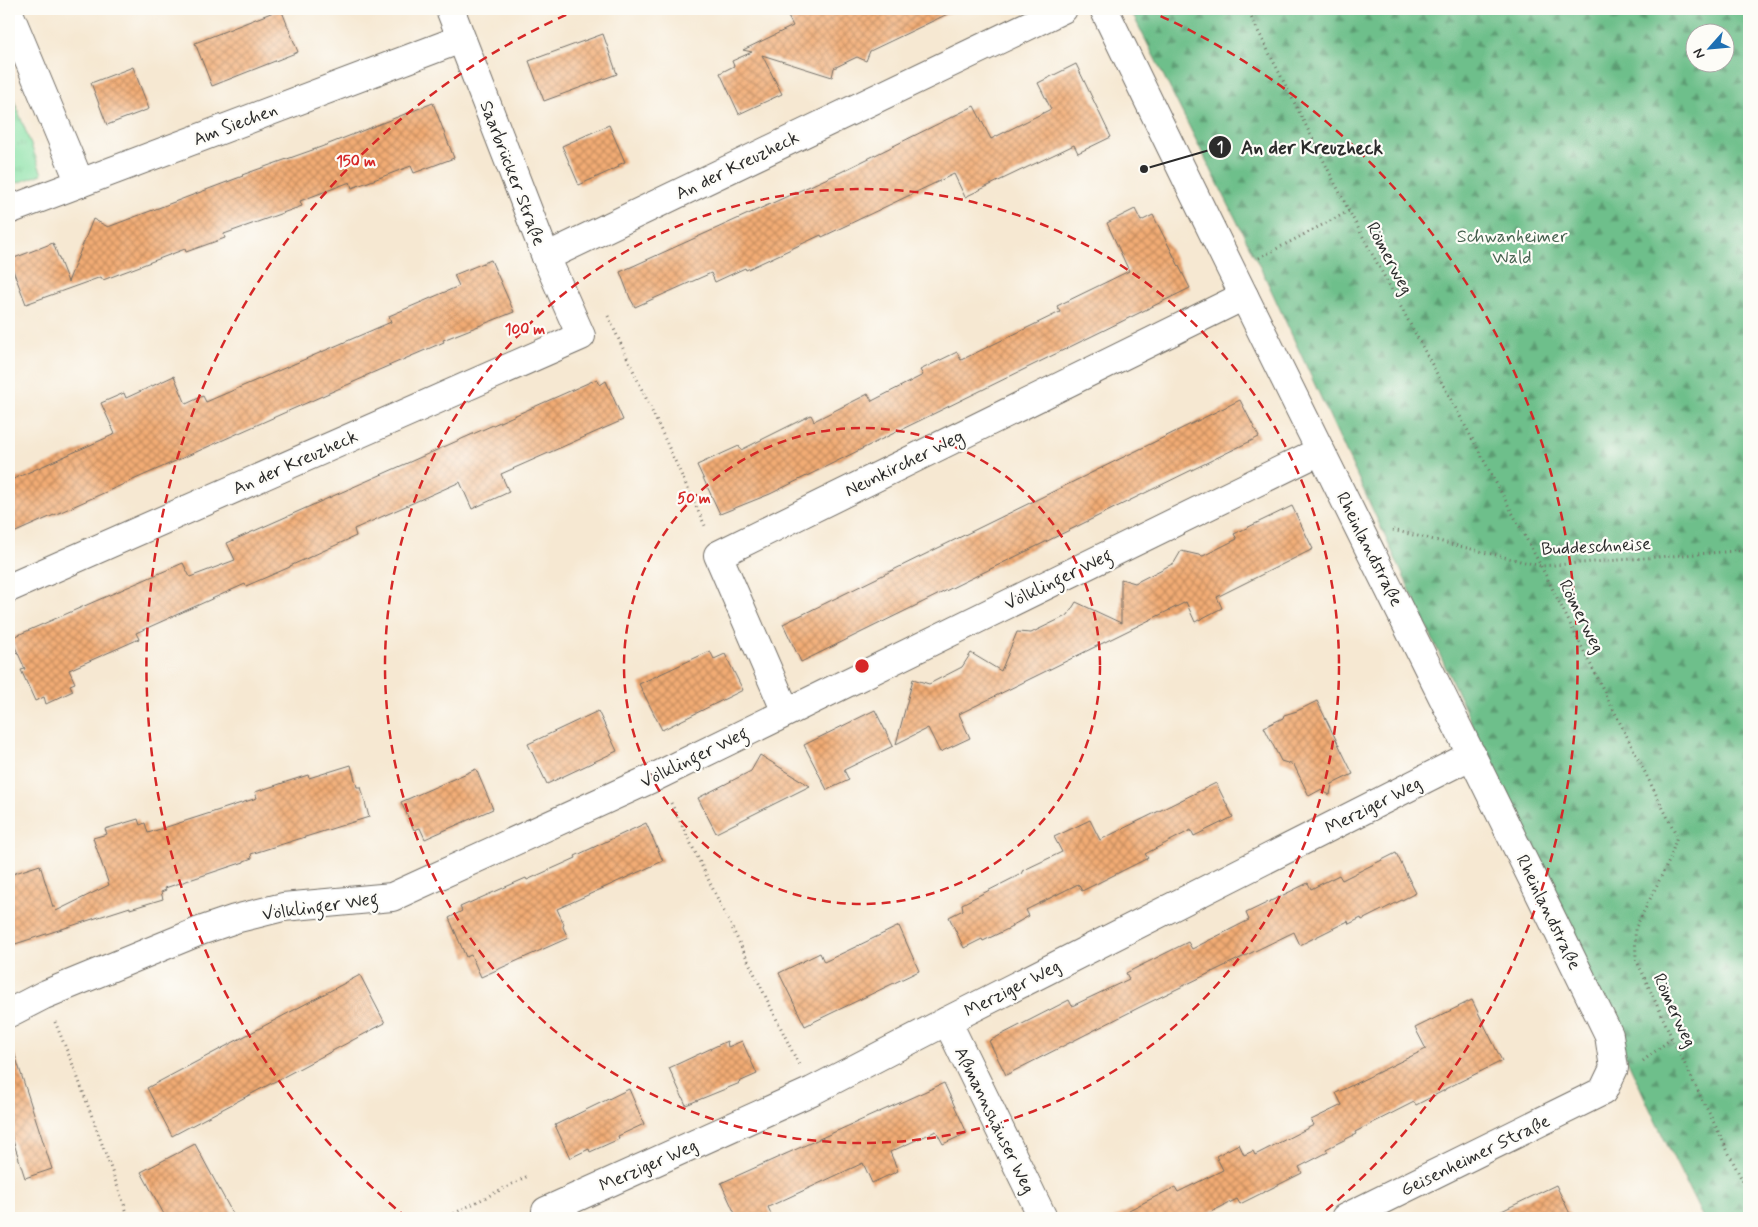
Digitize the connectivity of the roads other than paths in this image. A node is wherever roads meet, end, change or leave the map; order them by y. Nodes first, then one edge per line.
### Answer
1 (450, 9) edge
2 (1063, 9) edge
3 (1104, 9) edge
4 (9, 13) edge
5 (461, 39) junction
6 (80, 183) junction
7 (9, 210) edge
8 (546, 257) junction
9 (1244, 296) junction
10 (580, 336) joint
11 (1320, 451) junction
12 (9, 588) edge
13 (786, 712) junction
14 (1472, 755) junction
15 (9, 1013) edge
16 (947, 1021) junction
17 (1603, 1091) joint
18 (546, 1211) dead end
19 (1043, 1218) edge
20 (1346, 1218) edge

1 - 5 street, Saarbrücker Straße
2 - 8 street, An der Kreuzheck
3 - 9 street, Rheinlandstraße
4 - 6 street
5 - 6 street, Am Siechen
5 - 8 street, Saarbrücker Straße
6 - 7 street, Am Siechen
8 - 10 street, Saarbrücker Straße
9 - 11 street, Rheinlandstraße
9 - 13 street, Neunkircher Weg
10 - 12 street, An der Kreuzheck
11 - 13 street, Völklinger Weg
11 - 14 street, Rheinlandstraße
13 - 15 street, Völklinger Weg
14 - 16 street, Merziger Weg
14 - 17 street, Rheinlandstraße
16 - 18 street, Merziger Weg
16 - 19 street, Aßmannshäuser Weg
17 - 20 street, Geisenheimer Straße

